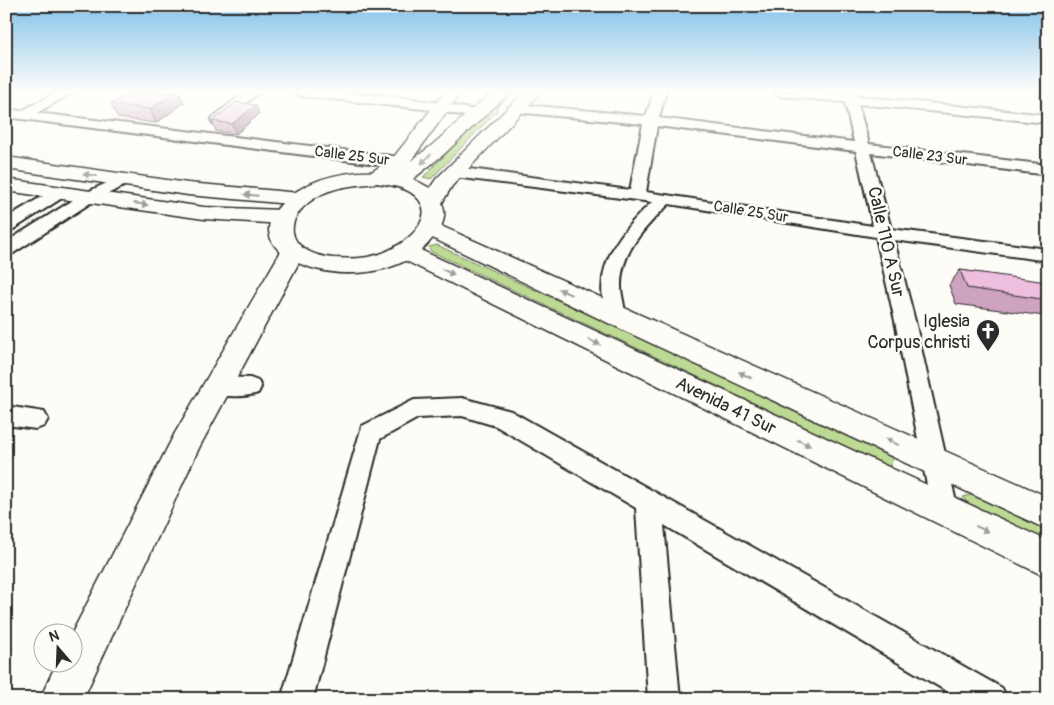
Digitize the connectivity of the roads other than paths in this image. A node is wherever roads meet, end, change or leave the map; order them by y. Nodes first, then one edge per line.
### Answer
1 (97, 125) edge
2 (212, 125) edge
3 (427, 125) edge
4 (462, 125) edge
5 (499, 125) edge
6 (650, 125) edge
7 (682, 125) edge
8 (858, 125) edge
9 (196, 138) junction
10 (864, 148) junction
11 (6, 163) edge
12 (1048, 170) edge
13 (454, 172) junction
14 (391, 173) junction
15 (124, 180) junction
16 (6, 185) edge
17 (59, 192) junction
18 (637, 195) junction
19 (89, 196) junction
20 (300, 199) junction
21 (665, 199) junction
22 (432, 215) junction
23 (282, 217) junction
24 (6, 226) edge
25 (884, 232) junction
26 (6, 250) edge
27 (404, 251) junction
28 (292, 253) junction
29 (1048, 255) edge
30 (615, 316) junction
31 (216, 386) junction
32 (250, 387) dead end
33 (6, 415) edge
34 (36, 419) dead end
35 (936, 462) junction
36 (649, 502) junction
37 (945, 512) junction
38 (1048, 514) edge
39 (1048, 560) edge
40 (61, 699) edge
41 (297, 699) edge
42 (664, 699) edge
43 (991, 699) edge

1 - 9 street, Calle 25 Sur
2 - 9 street
3 - 14 main road
4 -> 14 main road
5 - 13 main road
6 - 18 street
7 - 10 street, Calle 23 Sur
8 - 10 street, Calle 110 A Sur
9 - 14 street, Calle 25 Sur
10 - 12 street, Calle 23 Sur
10 - 25 street, Calle 110 A Sur
15 -> 11 main road
13 - 18 street, Calle 25 Sur
13 - 22 main road
14 - 20 main road
14 - 22 main road
15 - 19 street
20 -> 15 main road
16 - 17 main road
17 - 19 main road
17 - 24 street
18 - 21 street, Calle 25 Sur
19 -> 23 main road
19 - 26 street
20 - 23 main road
21 - 25 street, Calle 25 Sur
21 - 30 street
22 - 27 main road
30 -> 22 main road, Avenida 41 Sur
23 - 28 main road
25 - 29 street, Calle 25 Sur
25 - 35 street, Calle 110 A Sur
27 - 28 main road
27 -> 37 main road, Avenida 41 Sur
28 - 31 main road
35 -> 30 main road, Avenida 41 Sur
31 - 32 street
31 - 40 main road
33 - 34 street
35 - 37 street, Calle 110 A Sur
35 - 38 main road, Avenida 41 Sur
36 - 41 street
36 - 42 street
36 - 43 street
37 -> 39 main road, Avenida 41 Sur

